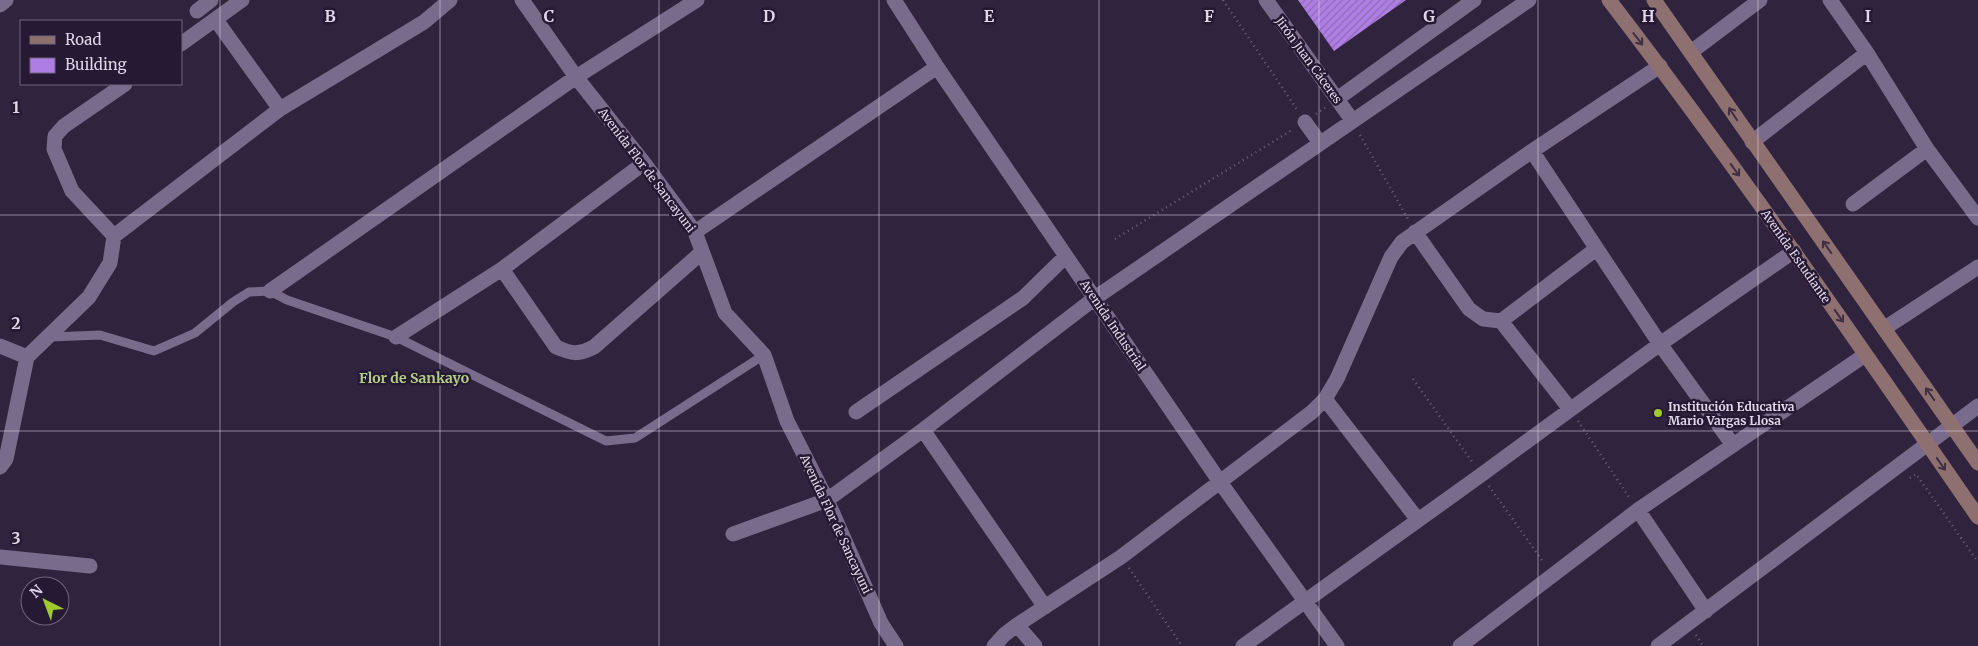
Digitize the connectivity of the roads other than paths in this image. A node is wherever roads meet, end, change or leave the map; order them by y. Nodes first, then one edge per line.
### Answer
1 (6, 0) edge
2 (211, 0) edge
3 (242, 0) edge
4 (450, 0) edge
5 (522, 0) edge
6 (697, 0) edge
7 (894, 0) edge
8 (1266, 0) edge
9 (1474, 0) edge
10 (1529, 0) edge
11 (1609, 0) edge
12 (1654, 0) edge
13 (1760, 0) edge
14 (1830, 0) edge
15 (0, 4) edge
16 (198, 11) dead end
17 (216, 20) junction
18 (182, 43) edge
19 (1692, 52) junction
20 (1867, 53) junction
21 (1660, 66) junction
22 (936, 67) junction
23 (576, 77) junction
24 (124, 85) edge
25 (1337, 99) junction
26 (280, 108) junction
27 (1352, 120) junction
28 (1305, 122) road end
29 (1752, 142) junction
30 (1320, 143) junction
31 (1926, 149) junction
32 (1532, 151) junction
33 (644, 163) junction
34 (1853, 204) dead end
35 (1978, 218) edge
36 (694, 232) junction
37 (1415, 232) junction
38 (114, 236) junction
39 (1596, 249) junction
40 (1794, 251) junction
41 (701, 253) junction
42 (1066, 256) junction
43 (1978, 267) edge
44 (502, 269) junction
45 (270, 291) junction
46 (1095, 298) junction
47 (1501, 321) junction
48 (1885, 328) junction
49 (50, 337) junction
50 (396, 337) junction
51 (1660, 344) junction
52 (0, 346) edge
53 (1865, 354) junction
54 (764, 355) junction
55 (27, 358) junction
56 (1325, 399) junction
57 (1978, 406) edge
58 (1570, 409) junction
59 (856, 412) dead end
60 (1951, 425) junction
61 (923, 430) junction
62 (1928, 444) junction
63 (1733, 445) junction
64 (1978, 462) edge
65 (0, 468) edge
66 (1220, 482) junction
67 (827, 500) junction
68 (1638, 510) junction
69 (1978, 517) edge
70 (1418, 520) junction
71 (733, 534) dead end
72 (0, 557) edge
73 (90, 566) dead end
74 (1306, 601) junction
75 (1045, 607) junction
76 (1706, 610) junction
77 (1017, 625) junction
78 (896, 646) edge
79 (994, 646) edge
80 (1034, 646) edge
81 (1243, 646) edge
82 (1337, 646) edge
83 (1460, 646) edge
84 (1658, 646) edge

1 - 15 street
2 - 16 street
3 - 17 street
4 - 26 street
5 - 23 street, Avenida Flor de Sancayuni
6 - 23 street
7 - 22 street, Avenida Industrial
8 - 25 street, Jirón Juan Cáceres
9 - 25 street
10 - 27 street
11 -> 21 street, Avenida Estudiante
12 - 19 street
13 - 19 street
14 - 20 street
17 - 18 street
17 - 26 street
29 -> 19 street
20 - 29 street
20 - 31 street
21 - 32 street
21 -> 40 street, Avenida Estudiante
22 - 36 street
22 - 42 street, Avenida Industrial
23 - 33 street, Avenida Flor de Sancayuni
23 - 45 street
24 - 38 street
25 - 27 street, Jirón Juan Cáceres
26 - 38 street
27 - 30 street
28 - 30 street
48 -> 29 street
30 - 46 street
31 - 34 street
31 - 35 street
32 - 37 street
32 - 39 street
33 - 36 street, Avenida Flor de Sancayuni
33 - 44 street
36 - 41 street, Avenida Flor de Sancayuni
37 - 47 street
37 - 56 street
38 - 49 street
39 - 47 street
39 - 51 street
40 - 51 street
40 -> 53 street, Avenida Estudiante
41 - 44 street
41 - 54 street, Avenida Flor de Sancayuni
42 - 46 street, Avenida Industrial
42 - 59 street
43 - 48 street
44 - 50 street
45 - 49 lane
45 - 50 lane
46 - 61 street
46 - 66 street, Avenida Industrial
47 - 58 street
60 -> 48 street
49 - 55 street
50 - 54 lane
51 - 58 street
51 - 63 street
52 - 55 street
53 - 62 street, Avenida Estudiante
53 - 63 street
54 - 67 street, Avenida Flor de Sancayuni
55 - 65 street
56 - 66 street
56 - 70 street
57 - 60 street
58 - 70 street
60 - 62 street
60 - 64 street
61 - 67 street
61 - 75 street
62 -> 69 street, Avenida Estudiante
62 - 76 street
63 - 68 street
66 - 74 street, Avenida Industrial
66 - 75 street
67 - 71 street
67 - 78 street, Avenida Flor de Sancayuni
68 - 76 street
68 - 83 street
70 - 74 street
72 - 73 street
74 - 81 street
74 - 82 street, Avenida Industrial
75 - 77 street
76 - 84 street
77 - 79 street
77 - 80 street

